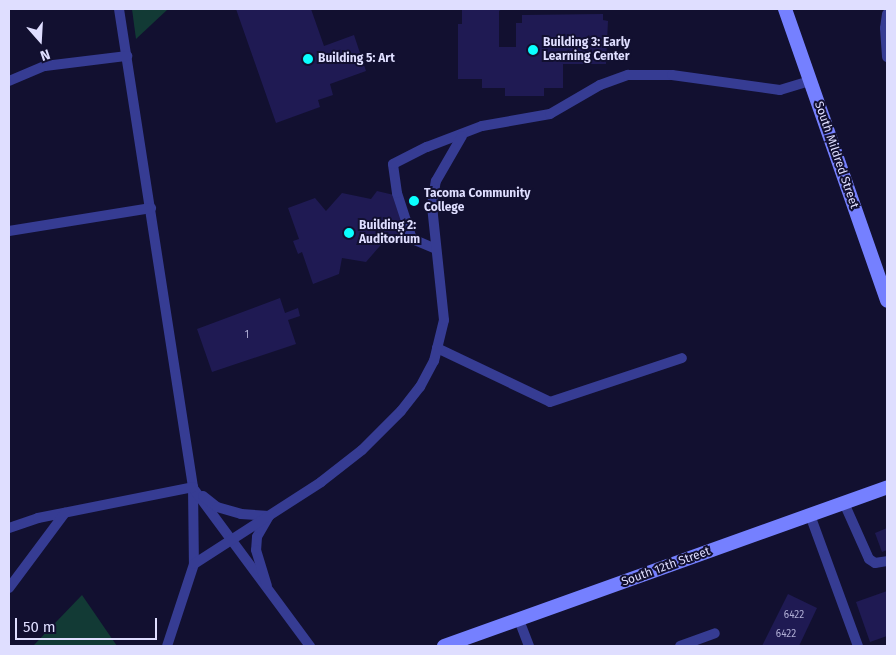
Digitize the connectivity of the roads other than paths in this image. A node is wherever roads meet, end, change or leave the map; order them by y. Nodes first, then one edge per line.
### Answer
1 (119, 9) edge
2 (785, 9) edge
3 (887, 14) edge
4 (127, 56) junction
5 (887, 58) edge
6 (9, 81) edge
7 (810, 81) junction
8 (462, 136) junction
9 (151, 208) junction
10 (9, 231) edge
11 (436, 248) junction
12 (887, 302) edge
13 (437, 348) junction
14 (682, 358) dead end
15 (193, 487) junction
16 (887, 487) edge
17 (844, 503) junction
18 (65, 513) junction
19 (810, 515) junction
20 (270, 516) junction
21 (9, 528) edge
22 (230, 542) junction
23 (887, 561) edge
24 (194, 564) junction
25 (9, 568) edge
26 (16, 577) junction
27 (9, 588) edge
28 (271, 595) junction
29 (519, 620) junction
30 (715, 633) dead end
31 (167, 646) edge
32 (310, 646) edge
33 (444, 646) edge
34 (529, 646) edge
35 (680, 646) edge
36 (858, 646) edge

1 - 4 lane
2 - 7 main road, South Mildred Street
3 - 5 lane
4 - 6 lane
4 - 9 lane
7 - 8 lane
7 - 12 main road, South Mildred Street
8 - 11 lane
8 - 11 lane
9 - 10 lane
9 - 15 lane
11 - 13 lane
13 - 14 lane
13 - 20 lane
15 - 18 lane
15 - 20 lane
15 - 22 lane
15 - 24 lane
16 - 17 main road, South 12th Street
17 - 19 main road, South 12th Street
17 - 23 lane
18 - 21 lane
18 - 26 lane
19 - 29 main road, South 12th Street
19 - 36 lane
20 - 22 lane
20 - 28 lane
22 - 24 lane
22 - 28 lane
24 - 31 lane
25 - 26 lane
26 - 27 lane
28 - 32 lane
29 - 33 main road, South 12th Street
29 - 34 lane
30 - 35 lane

